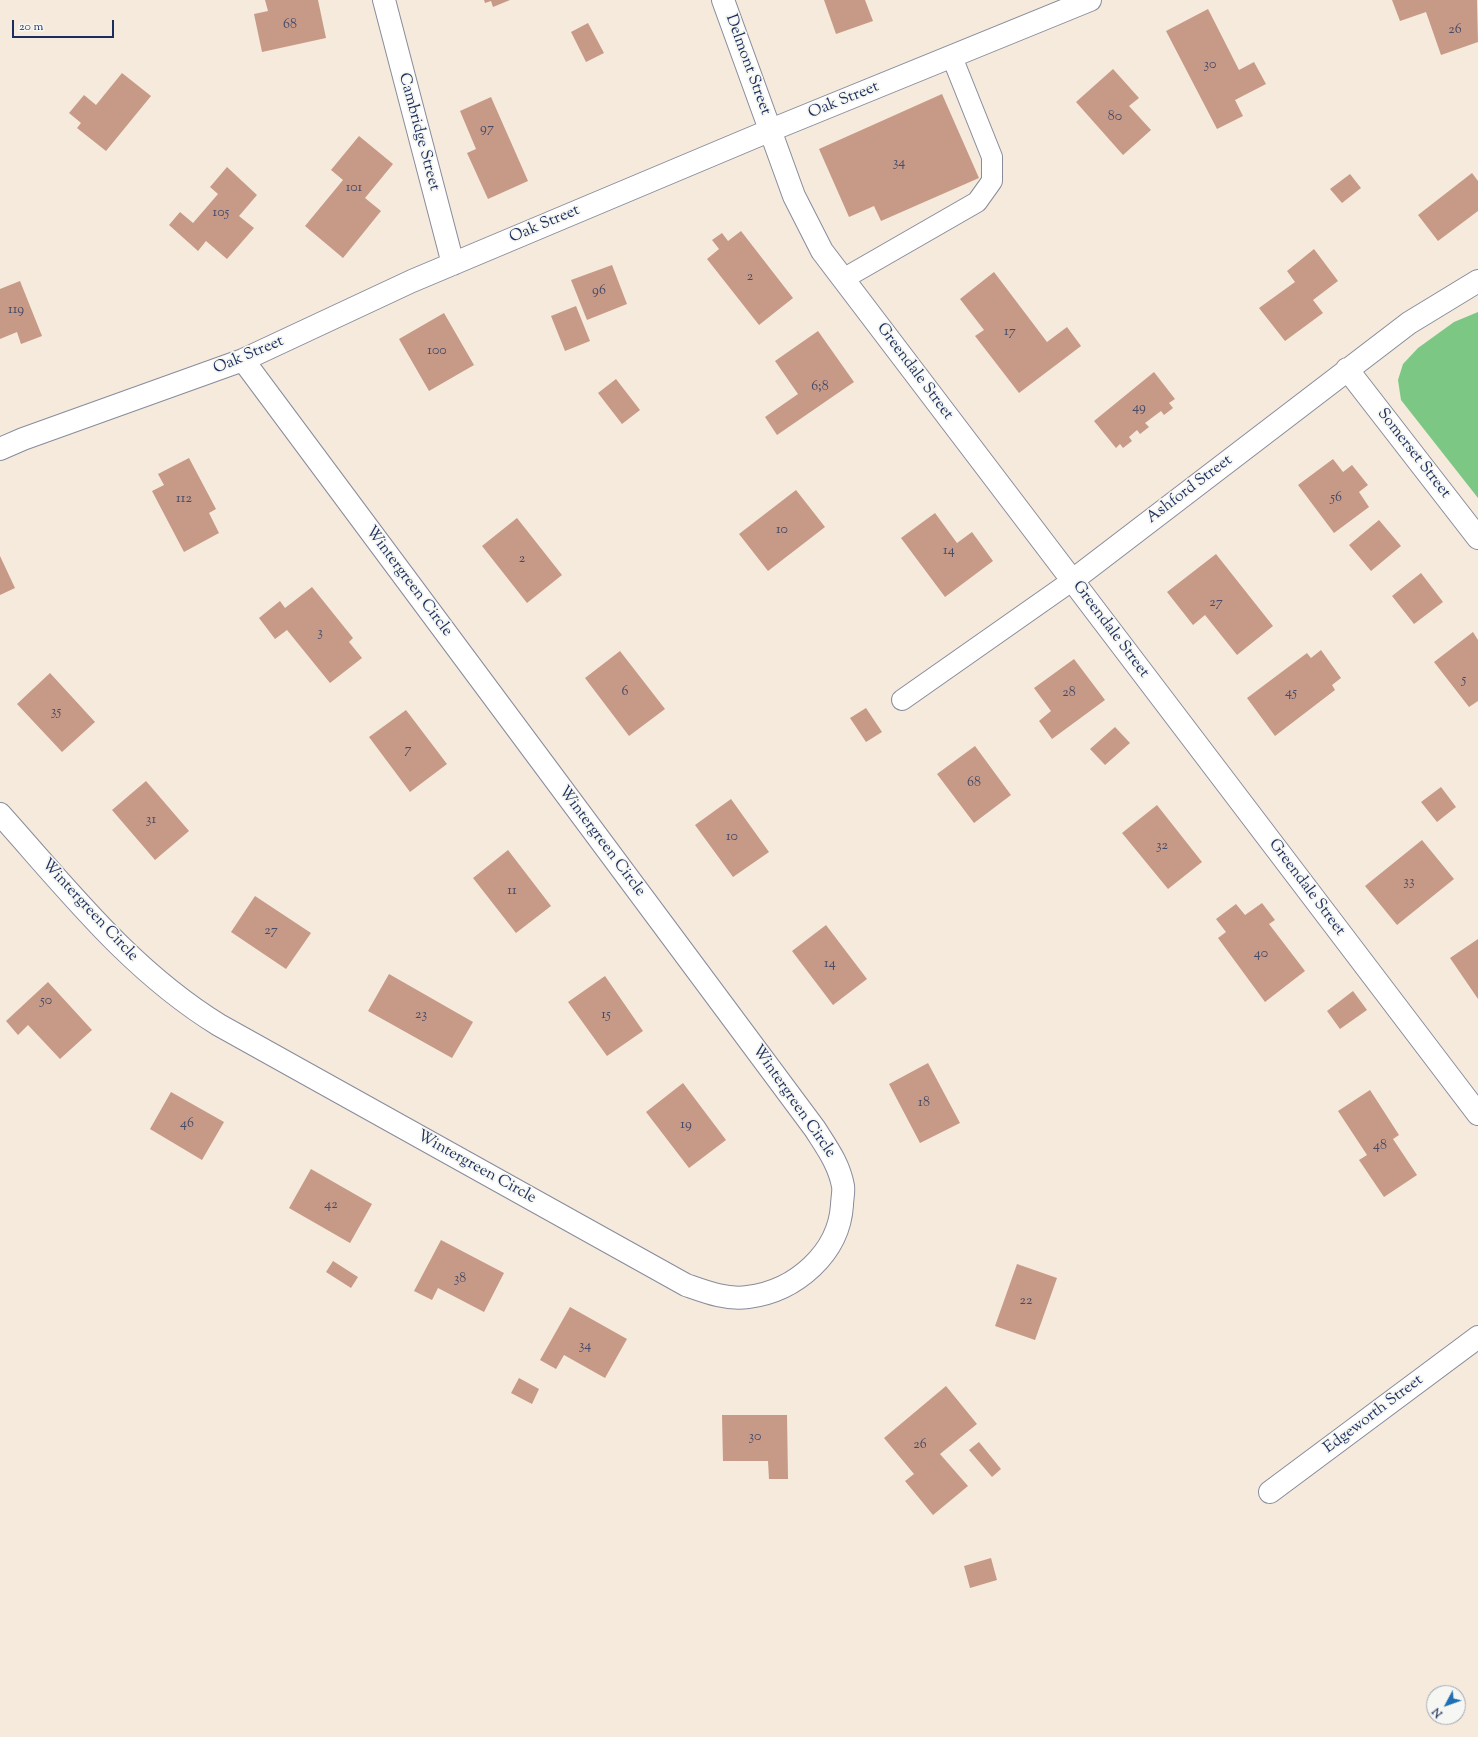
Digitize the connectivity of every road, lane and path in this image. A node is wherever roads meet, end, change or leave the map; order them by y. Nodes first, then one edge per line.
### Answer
1 (384, 0) edge
2 (723, 0) edge
3 (1086, 1) edge
4 (952, 57) junction
5 (771, 130) junction
6 (453, 264) junction
7 (843, 279) junction
8 (1478, 281) edge
9 (243, 360) junction
10 (1347, 369) junction
11 (0, 449) edge
12 (1478, 538) edge
13 (1073, 580) junction
14 (902, 700) dead end
15 (0, 814) edge
16 (1478, 1114) edge
17 (1478, 1337) edge
18 (1270, 1492) dead end

1 - 6 street, Cambridge Street
2 - 5 street, Delmont Street
3 - 4 street, Oak Street
4 - 5 street, Oak Street
4 - 7 lane
5 - 6 street, Oak Street
5 - 7 street, Greendale Street
6 - 9 street, Oak Street
7 - 13 street, Greendale Street
8 - 10 street, Ashford Street
9 - 11 street, Oak Street
9 - 15 street, Wintergreen Circle
10 - 12 street, Somerset Street
10 - 13 street, Ashford Street
13 - 14 lane, Ashford Street
13 - 16 street, Greendale Street
17 - 18 street, Edgeworth Street

